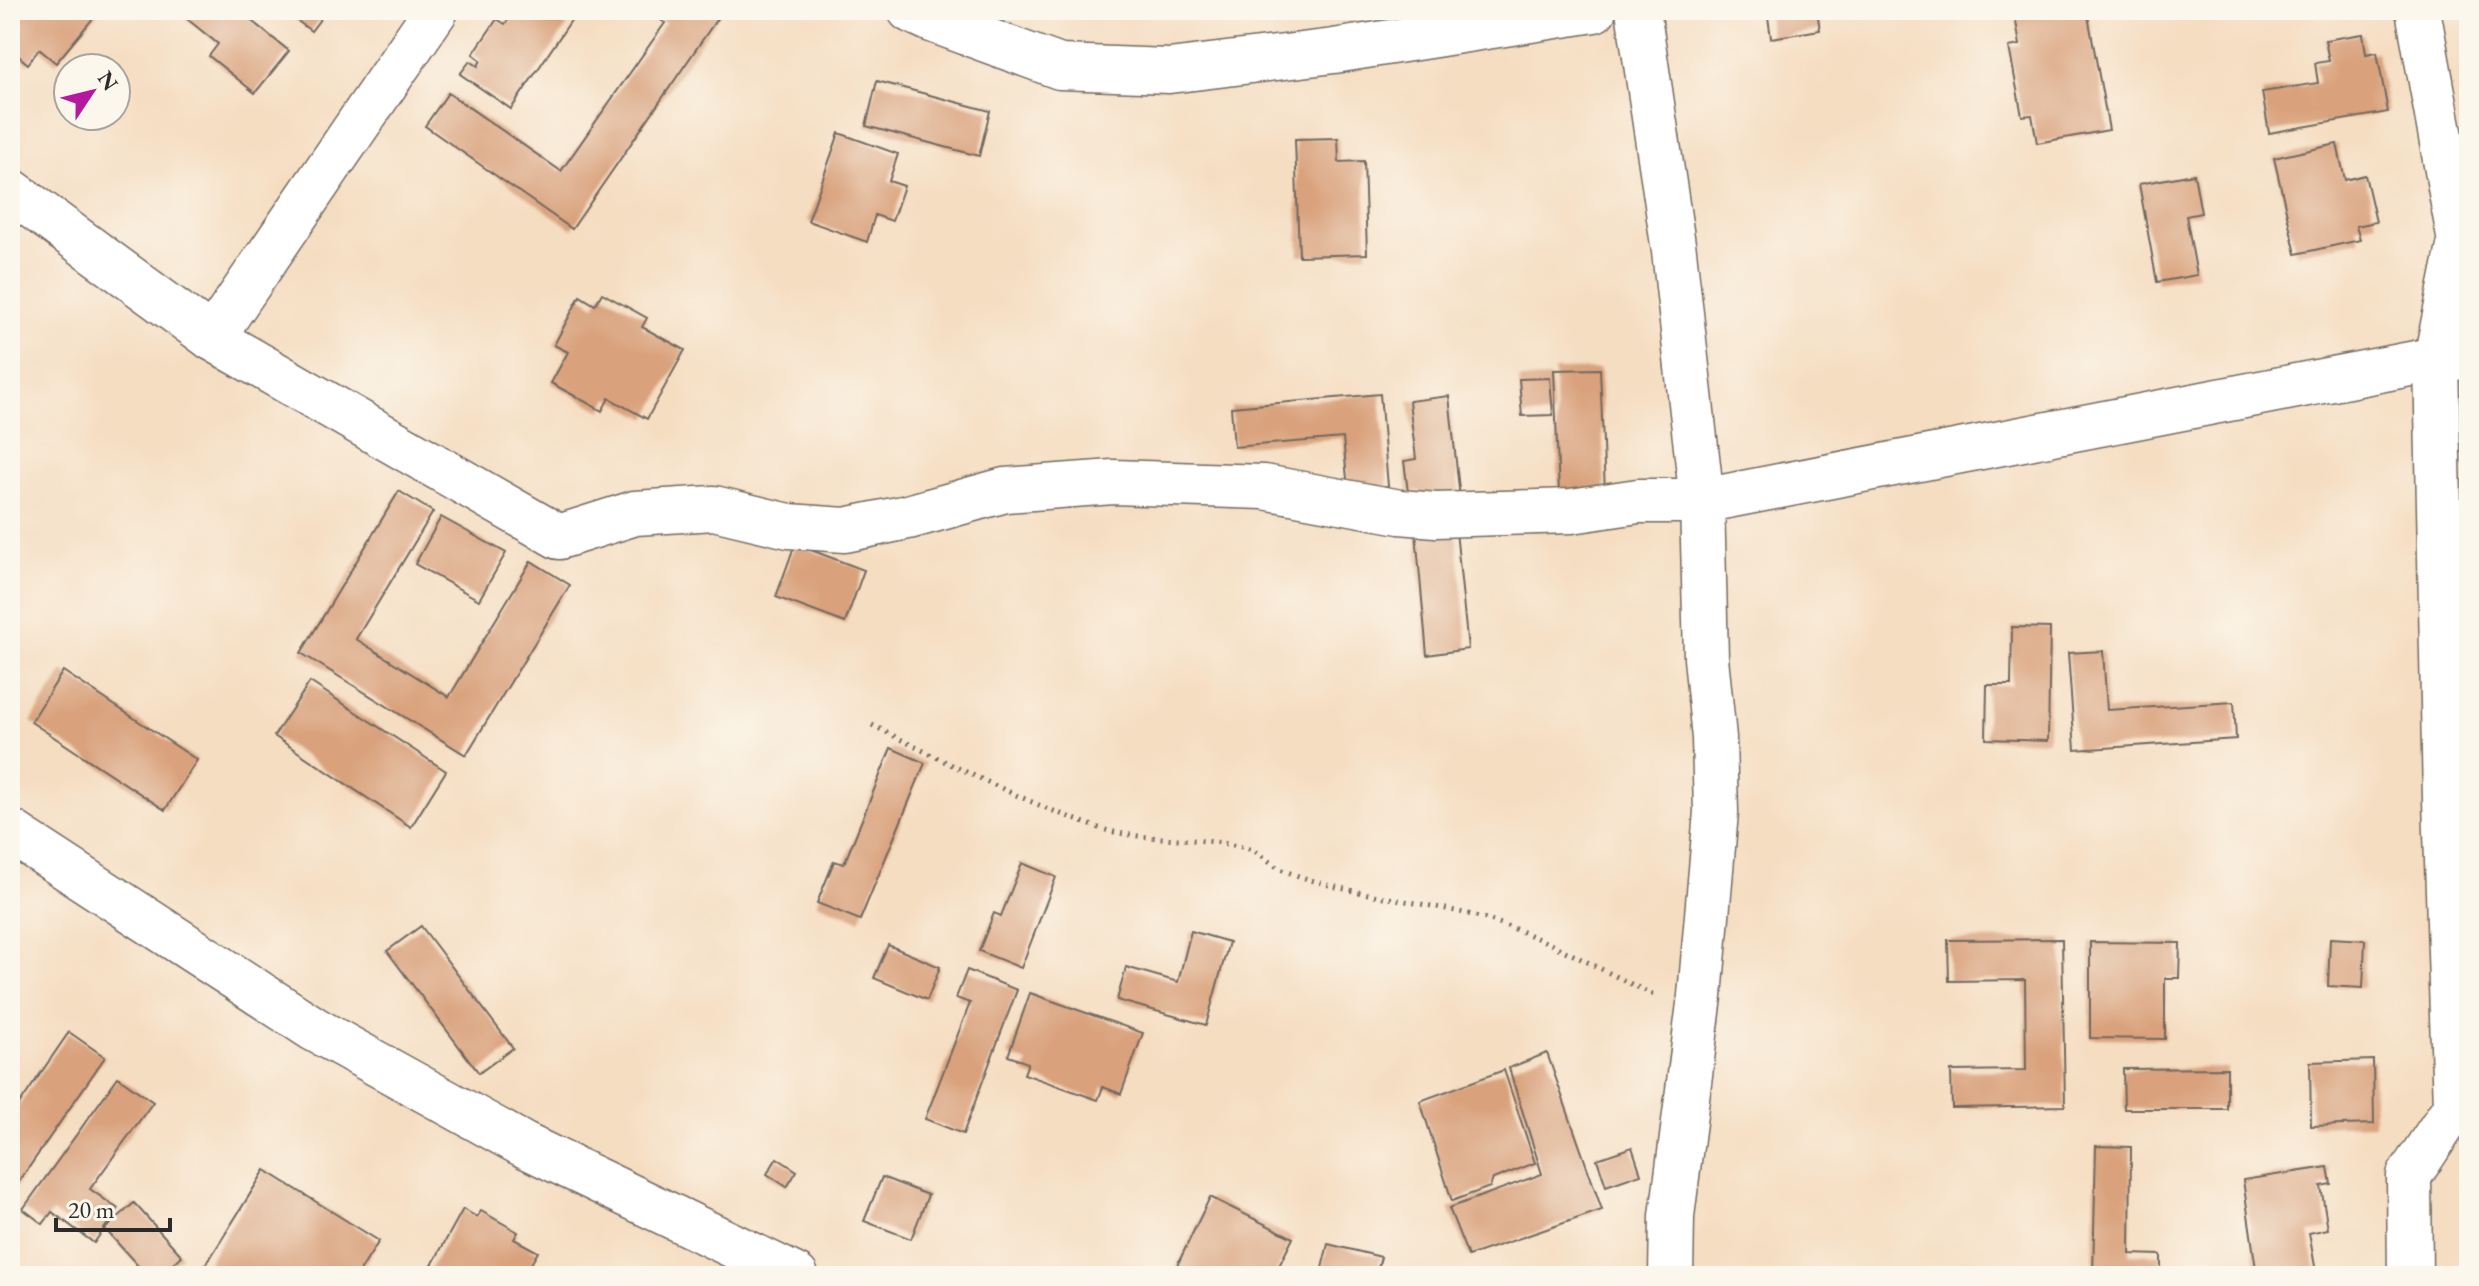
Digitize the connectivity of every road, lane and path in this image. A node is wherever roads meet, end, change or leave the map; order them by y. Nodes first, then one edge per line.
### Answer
1 (436, 10) edge
2 (910, 10) edge
3 (1594, 10) edge
4 (1638, 10) edge
5 (2418, 10) edge
6 (10, 190) edge
7 (212, 338) junction
8 (2453, 358) edge
9 (1702, 501) junction
10 (872, 725) dead end
11 (10, 831) edge
12 (1700, 996) junction
13 (2462, 1105) edge
14 (796, 1276) edge
15 (1671, 1276) edge
16 (2410, 1276) edge

1 - 7 street
2 - 3 street
4 - 9 street
5 - 8 street
6 - 7 street
7 - 9 street
8 - 9 street
8 - 13 street
9 - 12 street
10 - 12 path
11 - 14 street
12 - 15 street
13 - 16 street

